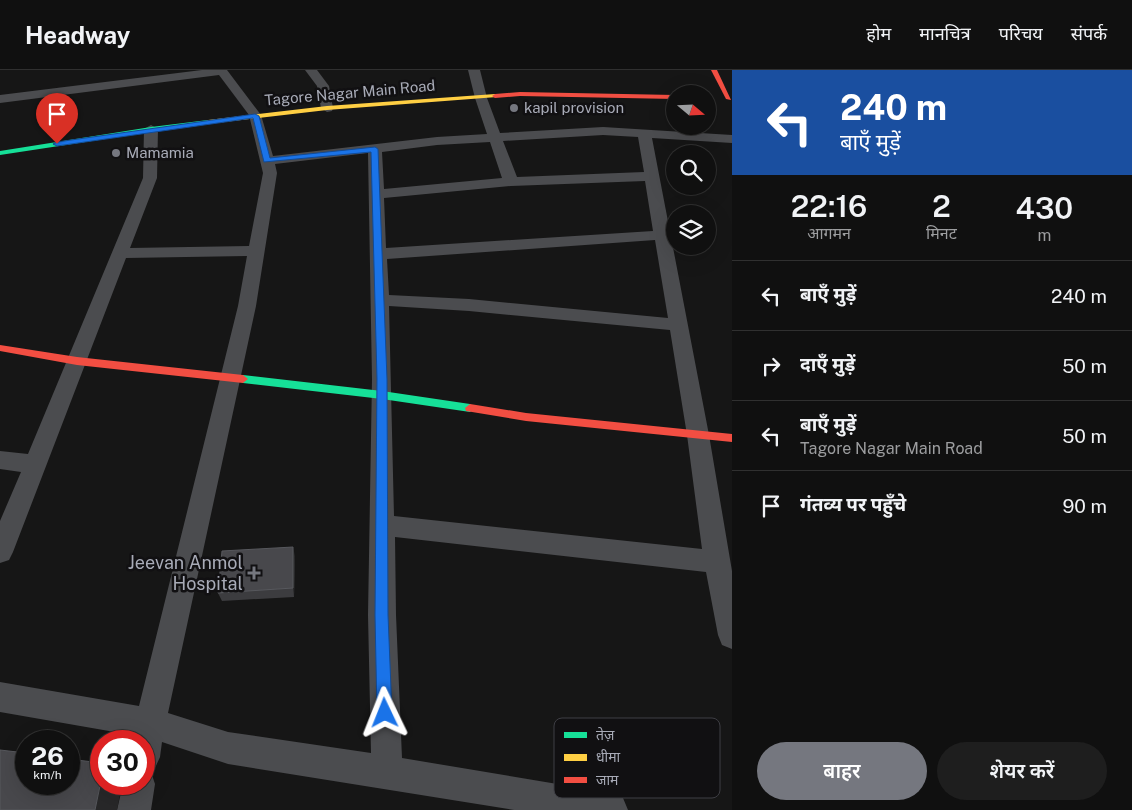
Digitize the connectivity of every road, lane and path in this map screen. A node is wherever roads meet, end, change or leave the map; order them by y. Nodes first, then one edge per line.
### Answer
1 (311, 70) edge
2 (474, 70) edge
3 (714, 70) edge
4 (221, 71) edge
5 (666, 97) edge
6 (482, 98) junction
7 (716, 98) edge
8 (0, 99) edge
9 (730, 99) edge
10 (327, 108) junction
11 (255, 116) junction
12 (151, 129) junction
13 (644, 133) junction
14 (495, 136) junction
15 (732, 139) edge
16 (375, 149) junction
17 (0, 153) edge
18 (267, 161) junction
19 (652, 176) junction
20 (511, 182) junction
21 (376, 194) junction
22 (662, 235) junction
23 (256, 250) junction
24 (120, 253) junction
25 (378, 254) junction
26 (380, 300) junction
27 (679, 325) junction
28 (0, 348) edge
29 (77, 361) junction
30 (230, 378) junction
31 (382, 395) junction
32 (698, 435) junction
33 (732, 438) edge
34 (0, 460) edge
35 (36, 464) junction
36 (382, 526) junction
37 (0, 552) edge
38 (717, 562) junction
39 (732, 635) edge
40 (0, 697) edge
41 (150, 723) junction
42 (149, 730) edge
43 (387, 772) junction
44 (137, 795) edge
45 (599, 809) edge
46 (134, 810) edge

1 - 10 street
2 - 6 street
3 - 9 street
4 - 8 street
4 - 11 street
5 - 6 street, Tagore Nagar Main Road
6 - 10 street, Tagore Nagar Main Road
6 - 14 street
7 - 9 street
10 - 11 street, Tagore Nagar Main Road
11 - 12 street, Tagore Nagar Main Road
11 - 18 street
12 - 17 street, Tagore Nagar Main Road
12 - 24 street
13 - 14 street
13 - 15 street
13 - 19 street
14 - 16 street
14 - 20 street
16 - 18 street
16 - 21 street
18 - 23 street
19 - 20 street
19 - 22 street
20 - 21 street
21 - 25 street
22 - 25 street
22 - 27 street
23 - 24 street
23 - 30 street
24 - 29 street
25 - 26 street
26 - 27 street
26 - 31 street
27 - 32 street
28 - 29 street
29 - 30 street
29 - 35 street
30 - 31 street
30 - 41 street
31 - 32 street
31 - 36 street
32 - 33 street
32 - 38 street
34 - 35 street
35 - 37 street
36 - 38 street
36 - 43 street
38 - 39 street
40 - 41 street
41 - 42 street
41 - 43 street
43 - 45 street
44 - 46 street

